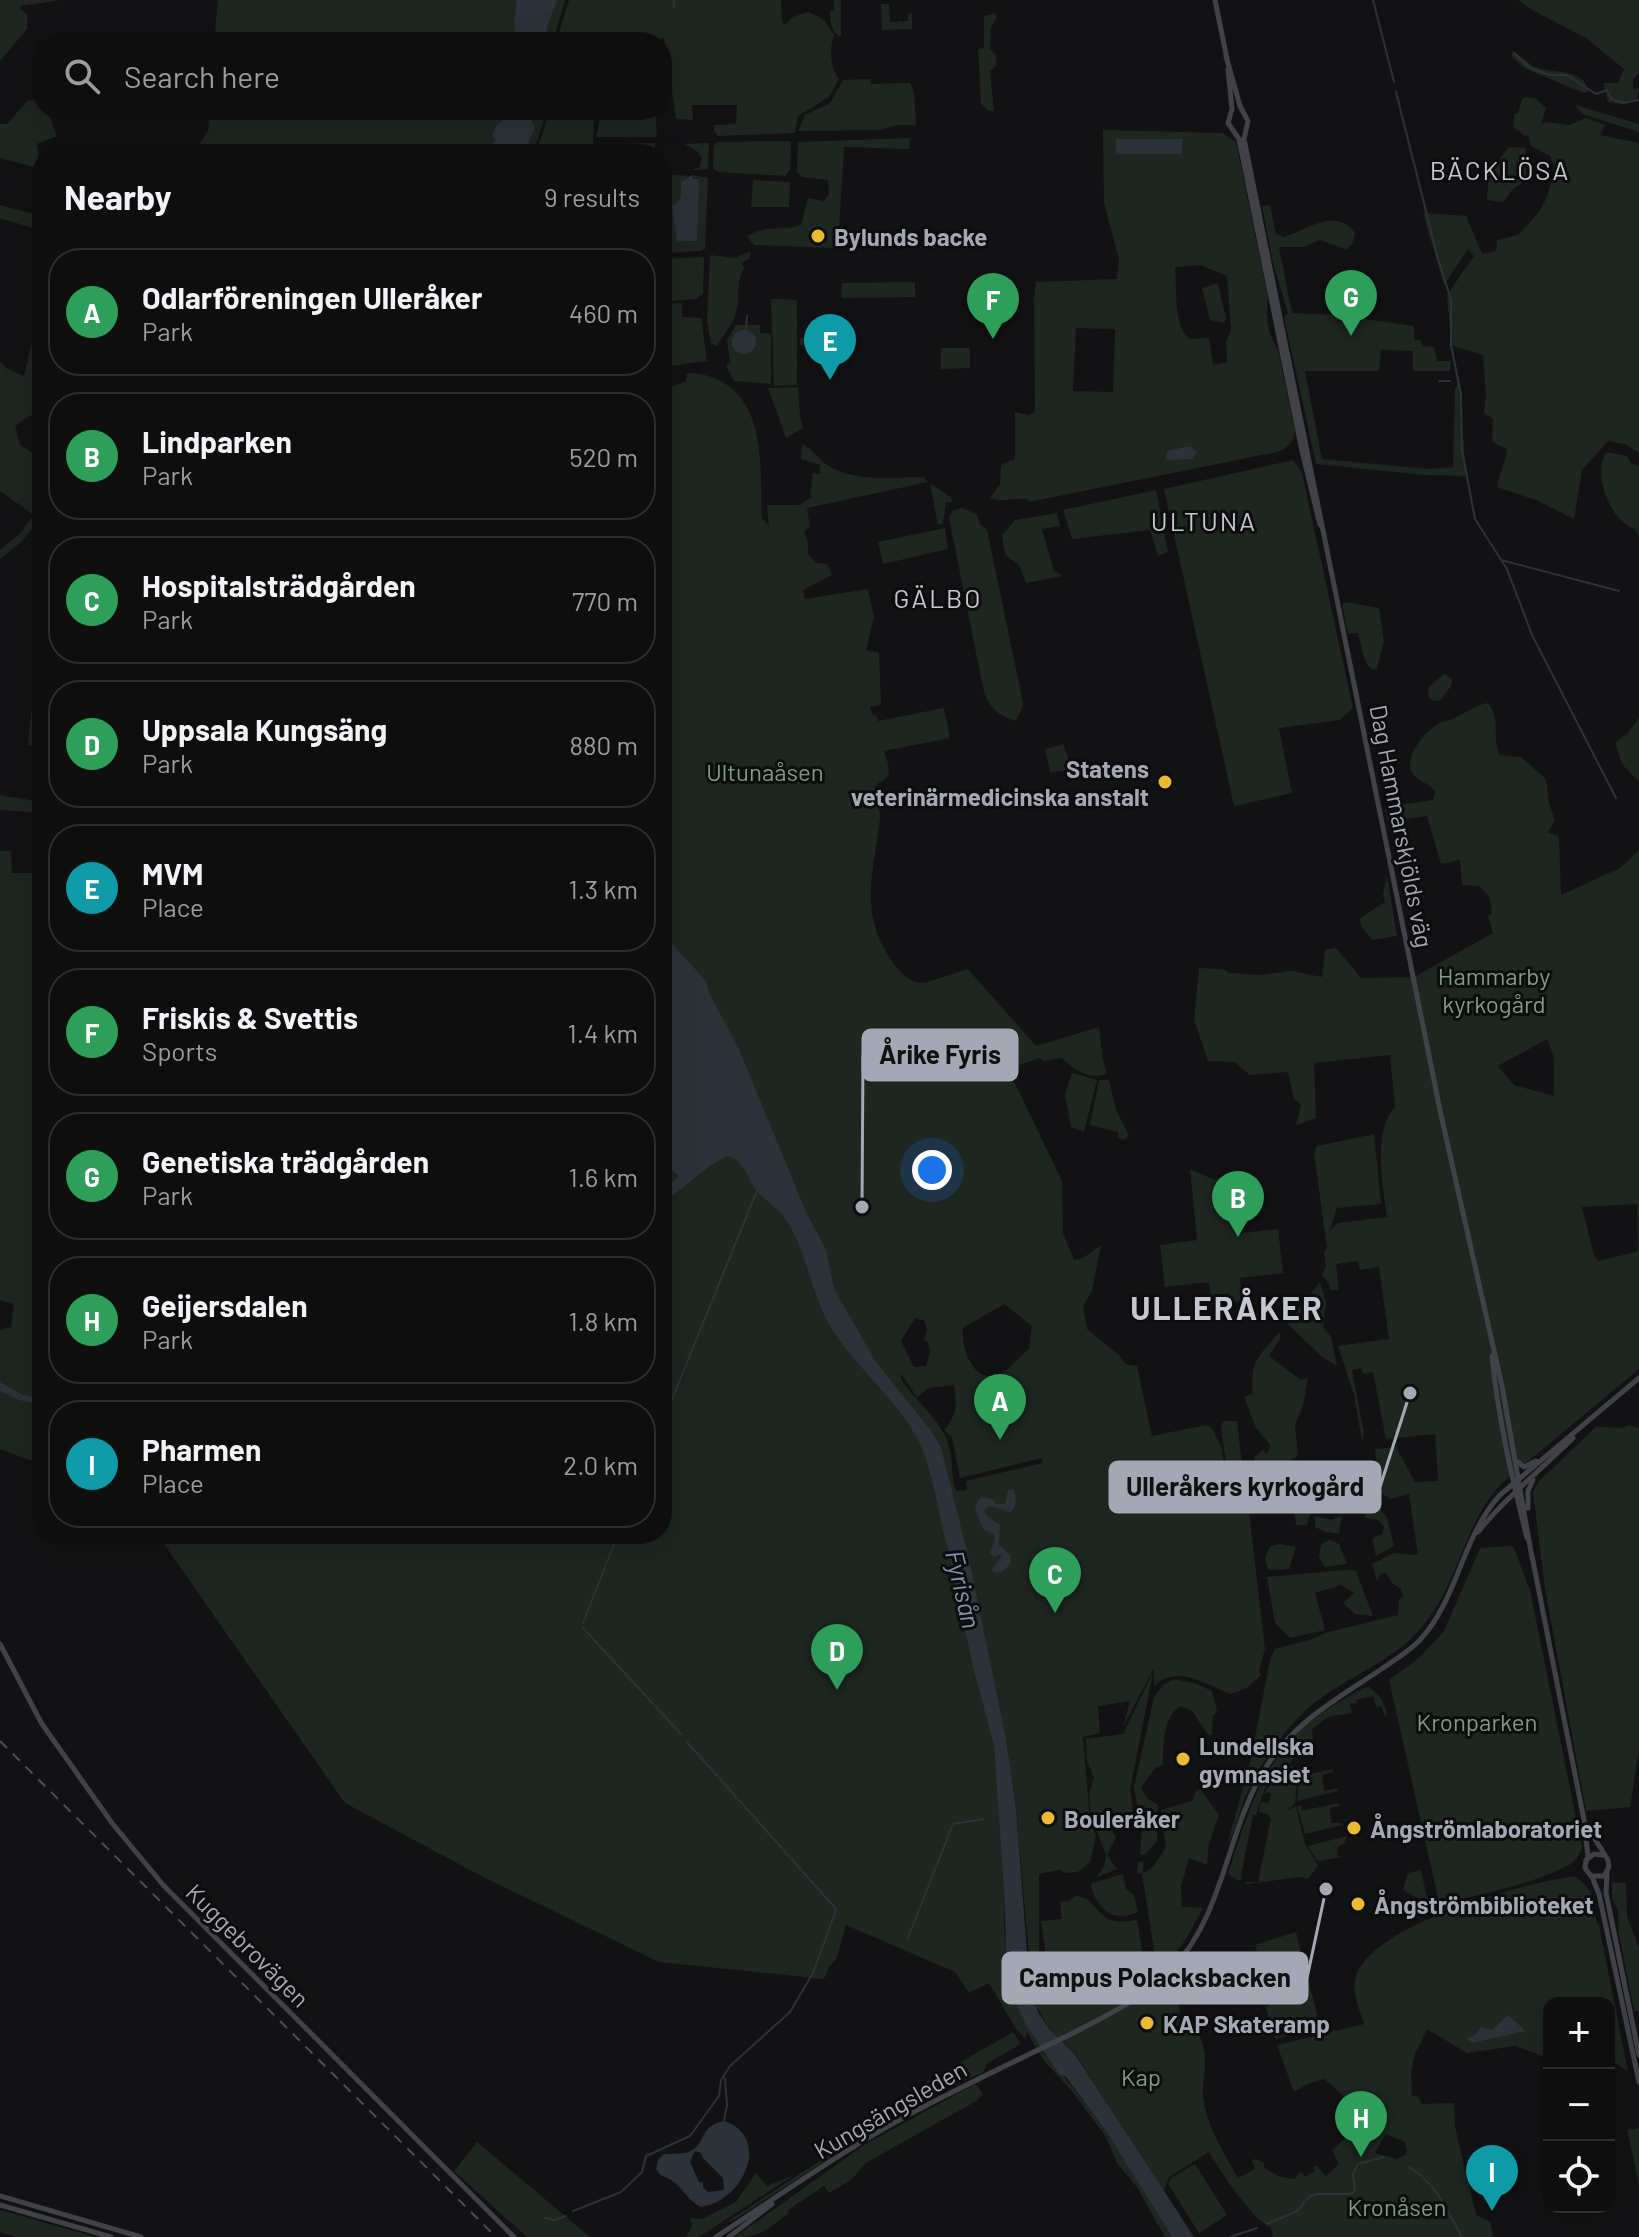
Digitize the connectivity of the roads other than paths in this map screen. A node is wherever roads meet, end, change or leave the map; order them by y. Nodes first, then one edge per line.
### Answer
1 (1215, 0) edge
2 (1226, 56) junction
3 (1231, 115) junction
4 (1246, 116) junction
5 (1246, 127) junction
6 (1233, 131) junction
7 (1329, 553) junction
8 (1490, 1340) junction
9 (1639, 1378) edge
10 (1602, 1409) junction
11 (1515, 1457) junction
12 (1545, 1457) junction
13 (1510, 1467) junction
14 (1538, 1474) junction
15 (1519, 1479) junction
16 (1516, 1488) junction
17 (1500, 1495) junction
18 (1498, 1507) junction
19 (1525, 1522) junction
20 (1475, 1536) junction
21 (0, 1644) edge
22 (1584, 1820) junction
23 (1603, 1855) junction
24 (1588, 1857) junction
25 (1607, 1873) junction
26 (1592, 1877) junction
27 (1639, 2055) edge
28 (1639, 2082) edge
29 (794, 2186) junction
30 (0, 2196) edge
31 (0, 2205) edge
32 (111, 2237) edge
33 (141, 2237) edge
34 (514, 2237) edge
35 (716, 2237) edge
36 (729, 2237) edge

1 - 2 main road, Dag Hammarskjölds väg
2 - 3 main road, Dag Hammarskjölds väg
2 - 4 main road, Dag Hammarskjölds väg
3 - 4 main road
3 - 6 main road, Dag Hammarskjölds väg
4 - 5 main road, Dag Hammarskjölds väg
5 - 6 main road
5 - 7 main road, Dag Hammarskjölds väg
6 - 7 main road, Dag Hammarskjölds väg
7 - 8 main road, Dag Hammarskjölds väg
8 - 11 main road, Dag Hammarskjölds väg
8 - 13 main road, Dag Hammarskjölds väg
9 - 10 main road
10 - 12 main road
10 - 14 main road
11 - 12 main road
11 - 15 main road, Dag Hammarskjölds väg
12 - 15 main road
13 - 16 main road, Dag Hammarskjölds väg
13 - 17 main road
14 - 16 main road
14 - 19 main road
15 - 16 main road
16 - 17 main road
16 - 18 main road
16 - 19 main road, Dag Hammarskjölds väg
17 - 20 main road
18 - 19 main road
18 - 20 main road
19 - 22 main road, Dag Hammarskjölds väg
20 - 29 main road, Kungsängsleden
21 - 34 main road, Kuggebrovägen
22 - 23 main road, Dag Hammarskjölds väg
22 - 24 main road, Dag Hammarskjölds väg
23 - 24 main road
23 - 25 main road
24 - 26 main road
25 - 26 main road
25 - 27 main road
26 - 28 main road
29 - 35 main road, Kungsängsleden
29 - 36 main road, Kungsängsleden
30 - 33 main road
31 - 32 main road

